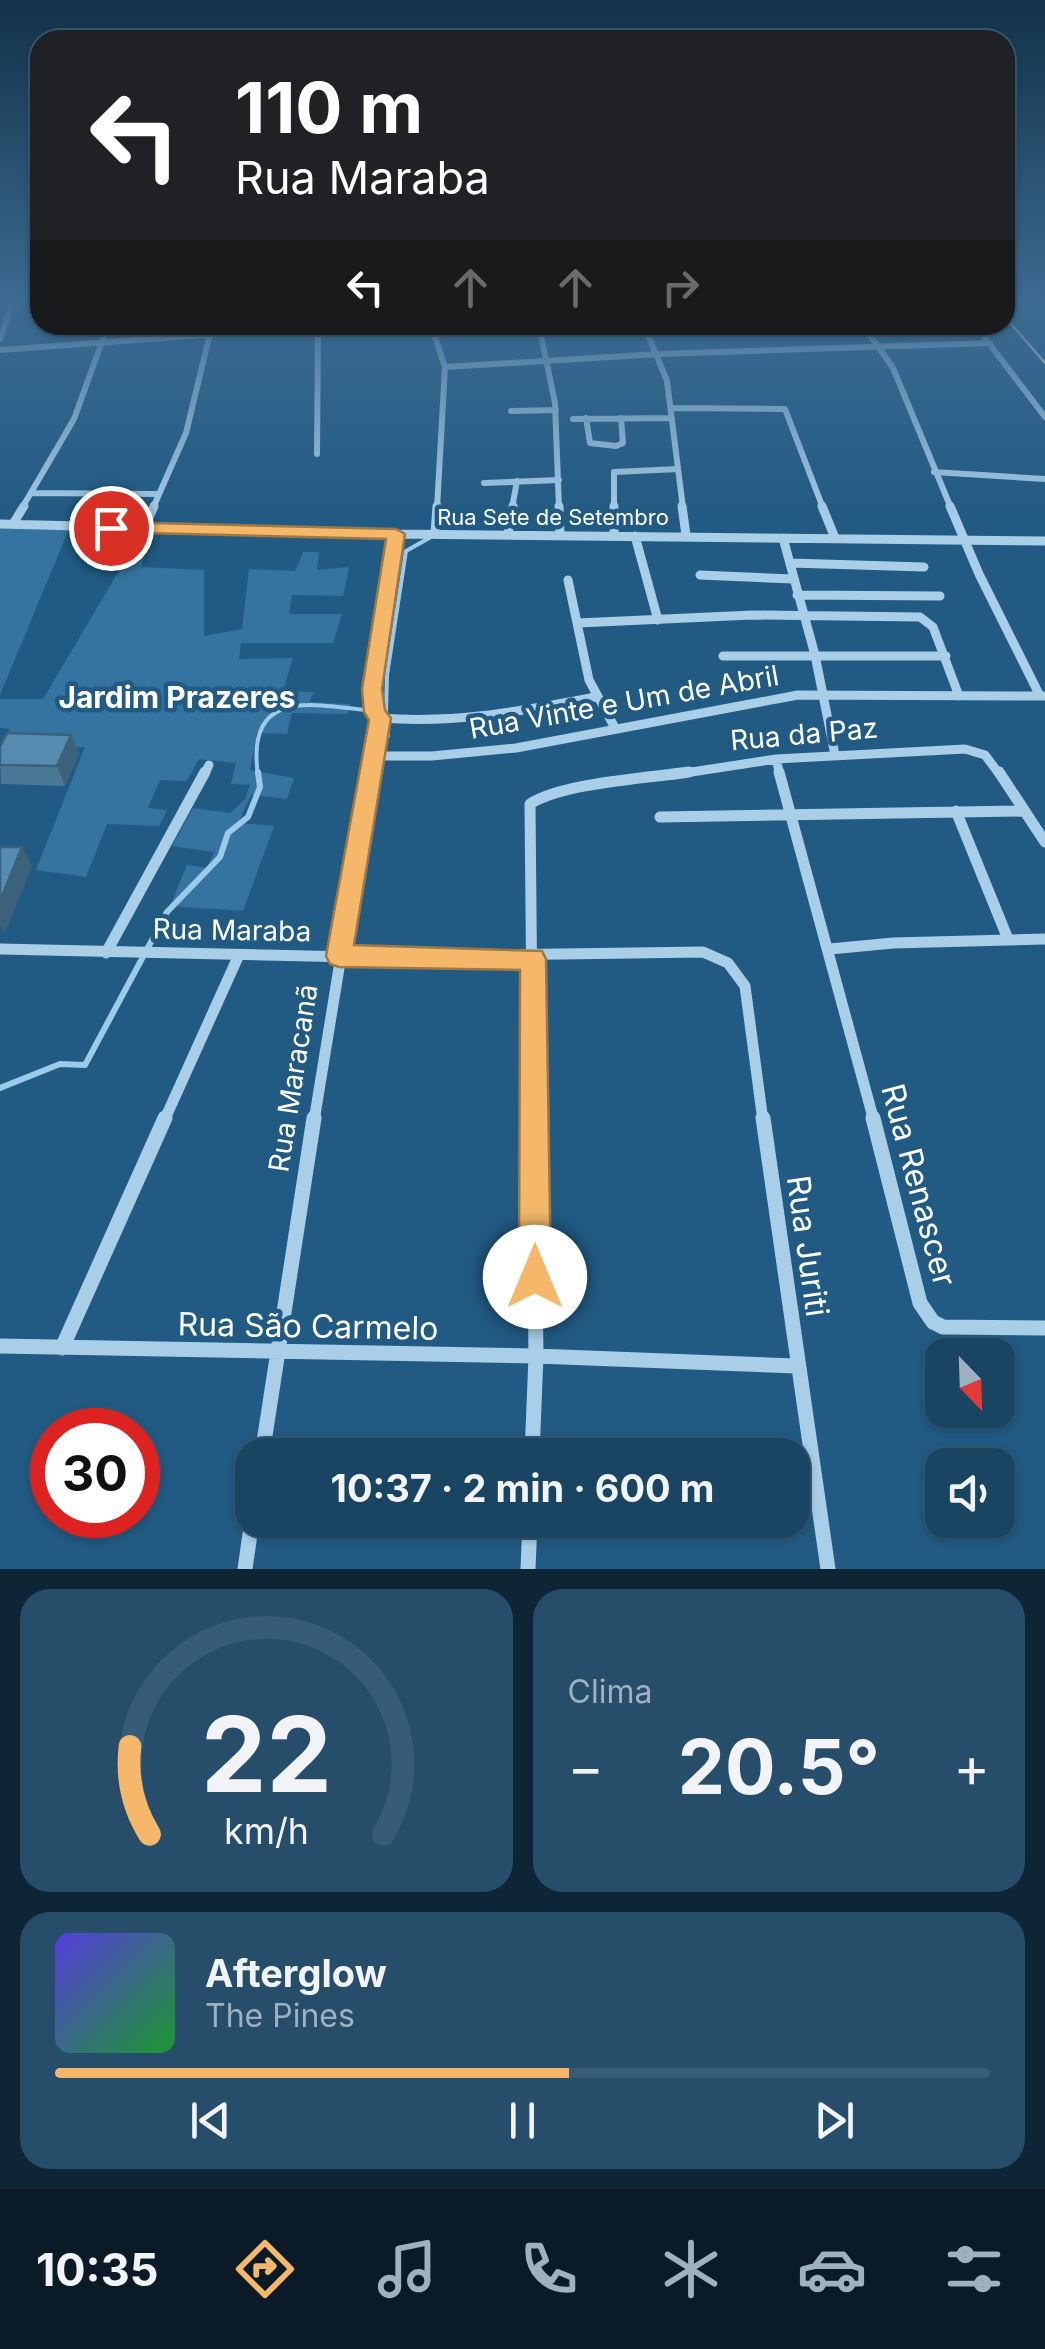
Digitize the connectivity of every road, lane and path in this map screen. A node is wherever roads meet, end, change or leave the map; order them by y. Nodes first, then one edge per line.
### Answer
1 (91, 374) edge
2 (201, 374) edge
3 (318, 374) edge
4 (444, 374) edge
5 (552, 374) edge
6 (663, 374) edge
7 (895, 374) edge
8 (1014, 374) edge
9 (511, 410) dead end
10 (556, 410) junction
11 (671, 413) junction
12 (1045, 416) edge
13 (574, 418) dead end
14 (586, 418) junction
15 (621, 418) junction
16 (317, 454) dead end
17 (678, 469) junction
18 (934, 472) junction
19 (559, 480) junction
20 (1045, 480) edge
21 (484, 482) dead end
22 (517, 482) junction
23 (32, 492) junction
24 (159, 494) junction
25 (0, 524) edge
26 (13, 524) junction
27 (144, 529) junction
28 (435, 533) junction
29 (396, 534) junction
30 (508, 534) junction
31 (614, 535) junction
32 (686, 535) junction
33 (560, 536) junction
34 (635, 536) junction
35 (963, 537) junction
36 (783, 538) junction
37 (835, 538) junction
38 (1044, 542) edge
39 (790, 562) junction
40 (924, 567) dead end
41 (700, 575) dead end
42 (792, 579) junction
43 (568, 580) dead end
44 (797, 595) junction
45 (940, 596) dead end
46 (802, 616) junction
47 (658, 620) junction
48 (578, 623) junction
49 (815, 655) junction
50 (723, 656) dead end
51 (946, 656) junction
52 (823, 693) junction
53 (596, 696) junction
54 (960, 696) junction
55 (1043, 696) edge
56 (380, 718) junction
57 (615, 728) junction
58 (835, 755) junction
59 (373, 756) junction
60 (776, 759) junction
61 (209, 765) dead end
62 (956, 811) junction
63 (1024, 811) junction
64 (660, 817) dead end
65 (790, 817) junction
66 (1045, 842) edge
67 (1008, 939) junction
68 (1045, 940) edge
69 (0, 949) edge
70 (830, 949) junction
71 (704, 952) joint
72 (106, 953) junction
73 (339, 956) junction
74 (238, 958) junction
75 (533, 959) junction
76 (1045, 1328) edge
77 (0, 1347) edge
78 (62, 1348) junction
79 (278, 1354) junction
80 (536, 1356) junction
81 (796, 1366) junction
82 (265, 1438) edge
83 (533, 1438) edge
84 (249, 1538) edge
85 (529, 1538) edge
86 (245, 1569) edge
87 (528, 1569) edge
88 (828, 1569) edge

1 - 23 street
2 - 24 street
3 - 16 street
4 - 28 street
5 - 10 street
6 - 11 street
7 - 18 street
8 - 12 street
9 - 10 street
10 - 19 street
11 - 15 street
11 - 17 street
11 - 37 street
13 - 14 street
14 - 15 street
14 - 15 street
17 - 31 street
17 - 32 street
18 - 20 street
18 - 35 street
19 - 22 street
19 - 33 street
21 - 22 street
22 - 30 street
23 - 24 street
23 - 26 street
24 - 27 street
25 - 26 street, Rua Sete de Setembro
26 - 27 street, Rua Sete de Setembro
27 - 29 street, Rua Sete de Setembro
28 - 29 street, Rua Sete de Setembro
28 - 30 street, Rua Sete de Setembro
29 - 56 street, Rua Maracanã
30 - 33 street, Rua Sete de Setembro
31 - 33 street, Rua Sete de Setembro
31 - 34 street, Rua Sete de Setembro
32 - 34 street, Rua Sete de Setembro
32 - 36 street, Rua Sete de Setembro
34 - 47 street
35 - 37 street, Rua Sete de Setembro
35 - 38 street, Rua Sete de Setembro
35 - 55 street
36 - 37 street, Rua Sete de Setembro
36 - 39 street
39 - 40 street
39 - 42 street
41 - 42 street
42 - 44 street
43 - 48 street
44 - 45 street
44 - 46 street
46 - 47 street
46 - 49 street
46 - 51 street
47 - 48 street
48 - 53 street
49 - 50 street
49 - 51 street
49 - 52 street
51 - 54 street
52 - 54 street, Rua Vinte e Um de Abril
52 - 57 street, Rua Vinte e Um de Abril
52 - 58 street
53 - 56 street
53 - 57 street
54 - 55 street, Rua Vinte e Um de Abril
56 - 59 street, Rua Maracanã
57 - 59 street, Rua Vinte e Um de Abril
58 - 60 street, Rua da Paz
58 - 63 street, Rua da Paz
59 - 73 street, Rua Maracanã
60 - 65 street, Rua Renascer
60 - 75 street, Rua da Paz
61 - 72 street
62 - 63 street
62 - 65 street
62 - 67 street
63 - 66 street, Rua da Paz
64 - 65 street
65 - 70 street, Rua Renascer
67 - 68 street
67 - 70 street
69 - 72 street, Rua Maraba
70 - 76 street, Rua Renascer
71 - 75 street, Rua Maraba
71 - 81 street, Rua Juriti
72 - 74 street, Rua Maraba
73 - 74 street, Rua Maraba
73 - 75 street, Rua Maraba
73 - 79 street, Rua Maracanã
74 - 78 street
75 - 80 street
77 - 78 street, Rua São Carmelo
78 - 79 street, Rua São Carmelo
79 - 80 street, Rua São Carmelo
79 - 82 street, Rua Maracanã
80 - 81 street, Rua São Carmelo
80 - 83 street
81 - 88 street, Rua Juriti
84 - 86 street
85 - 87 street

